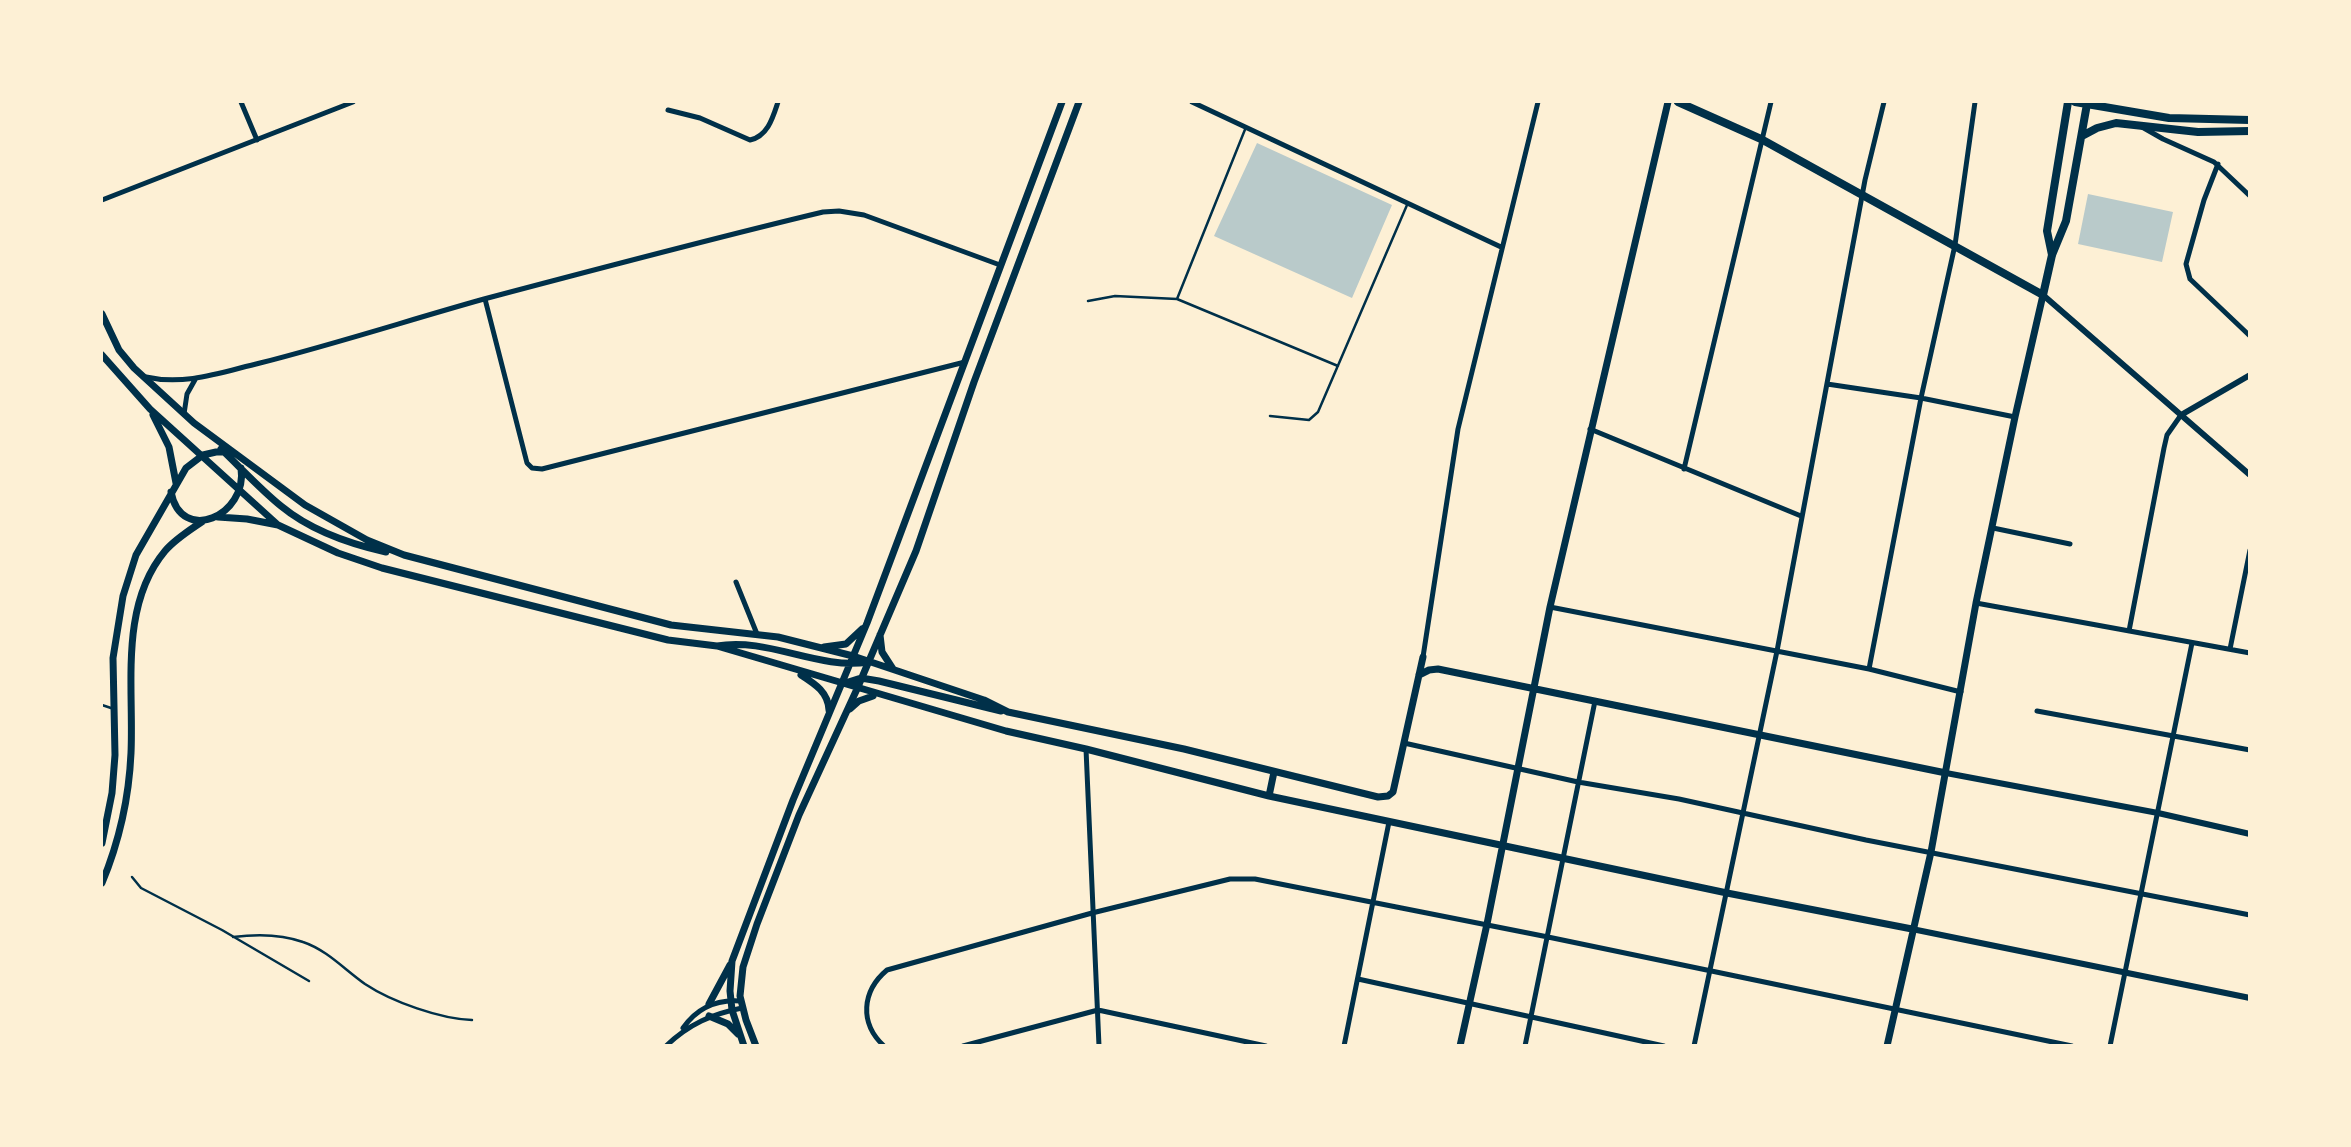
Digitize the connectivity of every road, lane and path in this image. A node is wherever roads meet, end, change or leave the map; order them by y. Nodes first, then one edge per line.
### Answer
1 (242, 102) edge
2 (353, 102) edge
3 (778, 102) edge
4 (1062, 102) edge
5 (1079, 102) edge
6 (1192, 102) edge
7 (1538, 102) edge
8 (1668, 102) edge
9 (1678, 102) edge
10 (1771, 102) edge
11 (1884, 102) edge
12 (1975, 102) edge
13 (2068, 102) edge
14 (2075, 102) edge
15 (2115, 102) edge
16 (2087, 103) edge
17 (341, 104) edge
18 (668, 110) dead end
19 (2128, 110) junction
20 (2249, 120) edge
21 (2139, 125) junction
22 (1246, 127) junction
23 (2249, 131) edge
24 (2082, 136) junction
25 (1761, 139) junction
26 (257, 140) junction
27 (2218, 164) junction
28 (1863, 195) junction
29 (2249, 196) edge
30 (102, 200) edge
31 (1407, 205) junction
32 (1955, 245) junction
33 (1501, 247) junction
34 (2052, 255) junction
35 (1000, 265) junction
36 (2043, 295) junction
37 (485, 299) junction
38 (1177, 299) junction
39 (1088, 301) dead end
40 (102, 314) edge
41 (2249, 336) edge
42 (102, 355) edge
43 (965, 362) junction
44 (1338, 366) junction
45 (2249, 375) edge
46 (142, 376) junction
47 (196, 378) junction
48 (1827, 384) junction
49 (1922, 398) junction
50 (150, 409) junction
51 (184, 415) junction
52 (2181, 415) junction
53 (1270, 416) dead end
54 (2015, 417) junction
55 (194, 423) junction
56 (1590, 429) junction
57 (225, 452) junction
58 (203, 455) junction
59 (241, 468) junction
60 (1684, 469) junction
61 (2249, 475) edge
62 (176, 483) junction
63 (240, 489) junction
64 (171, 492) junction
65 (1801, 516) junction
66 (218, 517) junction
67 (203, 521) junction
68 (278, 525) junction
69 (1993, 528) junction
70 (2070, 544) dead end
71 (2249, 550) edge
72 (404, 555) junction
73 (736, 582) dead end
74 (1976, 603) junction
75 (1550, 607) junction
76 (867, 623) junction
77 (2129, 631) junction
78 (757, 634) junction
79 (880, 634) junction
80 (2192, 643) junction
81 (717, 646) junction
82 (814, 647) junction
83 (2230, 649) junction
84 (1777, 651) junction
85 (2249, 653) edge
86 (1423, 657) junction
87 (852, 662) junction
88 (869, 662) junction
89 (791, 669) junction
90 (893, 669) junction
91 (1438, 669) junction
92 (1869, 669) junction
93 (1419, 676) junction
94 (858, 679) junction
95 (842, 684) junction
96 (857, 689) junction
97 (1533, 689) junction
98 (1961, 692) junction
99 (877, 695) junction
100 (1595, 701) junction
101 (102, 705) edge
102 (114, 709) junction
103 (2037, 711) dead end
104 (1008, 712) junction
105 (844, 717) junction
106 (828, 718) junction
107 (1758, 734) junction
108 (2174, 735) junction
109 (1404, 743) junction
110 (1086, 749) junction
111 (2249, 750) edge
112 (1518, 767) junction
113 (1274, 772) junction
114 (1946, 773) junction
115 (1578, 782) junction
116 (1269, 796) junction
117 (1742, 813) junction
118 (2158, 813) junction
119 (1389, 822) junction
120 (2249, 834) edge
121 (102, 843) edge
122 (1502, 845) junction
123 (1931, 852) junction
124 (1562, 857) junction
125 (132, 877) dead end
126 (102, 883) edge
127 (1727, 893) junction
128 (2142, 893) junction
129 (1373, 903) junction
130 (1092, 913) junction
131 (2249, 915) edge
132 (1487, 924) junction
133 (1912, 929) junction
134 (233, 937) junction
135 (1548, 937) junction
136 (732, 961) junction
137 (1709, 971) junction
138 (2126, 973) junction
139 (1358, 979) junction
140 (309, 981) dead end
141 (2249, 998) edge
142 (731, 1000) junction
143 (1470, 1003) junction
144 (709, 1004) junction
145 (742, 1004) junction
146 (1894, 1008) junction
147 (732, 1010) junction
148 (1098, 1010) junction
149 (709, 1016) junction
150 (1531, 1017) junction
151 (472, 1020) dead end
152 (679, 1034) junction
153 (740, 1035) junction
154 (666, 1045) edge
155 (744, 1045) edge
156 (756, 1045) edge
157 (884, 1045) edge
158 (963, 1045) edge
159 (1099, 1045) edge
160 (1266, 1045) edge
161 (1344, 1045) edge
162 (1460, 1045) edge
163 (1525, 1045) edge
164 (1664, 1045) edge
165 (1694, 1045) edge
166 (1887, 1045) edge
167 (2072, 1045) edge
168 (2110, 1045) edge

1 - 26 street
2 - 17 street
3 - 18 street
4 - 35 main road
5 - 79 main road
6 - 22 street
7 - 33 street
8 - 56 main road
9 - 25 main road
10 - 25 street
11 - 28 street
12 - 32 street
13 - 34 main road
14 - 16 main road
15 - 19 main road
16 - 19 main road
16 - 24 main road
17 - 26 street
19 - 20 main road
21 - 23 main road
21 - 24 main road
21 - 27 street
22 - 31 street
22 - 38 lane
24 - 34 main road
25 - 28 main road
25 - 60 street
26 - 30 street
27 - 29 street
27 - 41 street
28 - 32 main road
28 - 48 street
31 - 33 street
31 - 44 lane
32 - 36 main road
32 - 49 street
33 - 86 street
34 - 36 main road
35 - 37 street
35 - 43 main road
36 - 52 street
36 - 54 main road
37 - 43 street
37 - 47 street
38 - 39 lane
38 - 44 lane
40 - 46 main road
42 - 50 main road
43 - 76 main road
44 - 53 lane
45 - 52 street
46 - 47 street
46 - 51 main road
47 - 51 street
48 - 49 street
48 - 65 street
49 - 54 street
49 - 92 street
50 - 58 main road
50 - 62 main road
51 - 55 main road
52 - 61 street
52 - 77 street
54 - 69 main road
55 - 57 main road
55 - 72 main road
56 - 60 street
56 - 75 main road
57 - 58 main road
57 - 59 main road
58 - 62 main road
58 - 63 main road
59 - 63 main road
59 - 72 main road
60 - 65 street
62 - 64 main road
63 - 66 main road
63 - 68 main road
64 - 67 main road
64 - 102 main road
65 - 84 street
66 - 67 main road
66 - 68 main road
67 - 126 main road
68 - 81 main road
69 - 70 street
69 - 74 main road
71 - 83 street
72 - 78 main road
73 - 78 street
74 - 77 street
74 - 98 main road
75 - 84 street
75 - 97 main road
76 - 82 main road
76 - 87 main road
77 - 80 street
78 - 82 main road
79 - 88 main road
79 - 90 main road
80 - 83 street
80 - 108 street
81 - 87 main road
81 - 89 main road
82 - 87 main road
83 - 85 street
84 - 92 street
84 - 107 street
86 - 91 main road
86 - 93 main road
87 - 88 main road
87 - 94 main road
87 - 95 main road
88 - 90 main road
88 - 94 main road
89 - 95 main road
89 - 106 main road
90 - 104 main road
91 - 93 main road
91 - 97 main road
92 - 98 street
93 - 109 main road
94 - 95 main road
94 - 96 main road
94 - 104 main road
95 - 96 main road
95 - 106 main road
96 - 99 main road
96 - 105 main road
97 - 100 main road
97 - 112 main road
98 - 114 main road
99 - 105 main road
99 - 110 main road
100 - 107 main road
100 - 115 street
101 - 102 lane
102 - 121 main road
103 - 108 street
104 - 113 main road
105 - 145 main road
106 - 136 main road
107 - 114 main road
107 - 117 street
108 - 111 street
108 - 118 street
109 - 112 street
109 - 113 main road
110 - 116 main road
110 - 130 street
112 - 115 street
112 - 122 main road
113 - 116 main road
114 - 118 street
114 - 123 main road
115 - 117 street
115 - 124 street
116 - 119 main road
117 - 123 street
117 - 127 street
118 - 120 street
118 - 128 street
119 - 122 main road
119 - 129 street
122 - 124 main road
122 - 132 main road
123 - 128 street
123 - 133 main road
124 - 127 main road
124 - 135 street
125 - 134 lane
127 - 133 main road
127 - 137 street
128 - 131 street
128 - 138 street
129 - 130 street
129 - 132 street
129 - 139 street
130 - 148 street
130 - 157 street
132 - 135 street
132 - 143 main road
133 - 138 street
133 - 146 main road
134 - 140 lane
134 - 151 lane
135 - 137 street
135 - 150 street
136 - 142 main road
136 - 144 main road
137 - 146 street
137 - 165 street
138 - 141 street
138 - 168 street
139 - 143 street
139 - 161 street
142 - 144 street
142 - 145 street
142 - 147 main road
143 - 150 street
143 - 162 main road
144 - 152 street
145 - 147 street
145 - 156 main road
146 - 166 main road
146 - 167 street
147 - 149 street
147 - 153 main road
148 - 158 street
148 - 159 street
148 - 160 street
149 - 152 street
149 - 153 main road
150 - 163 street
150 - 164 street
152 - 154 street
153 - 155 main road

